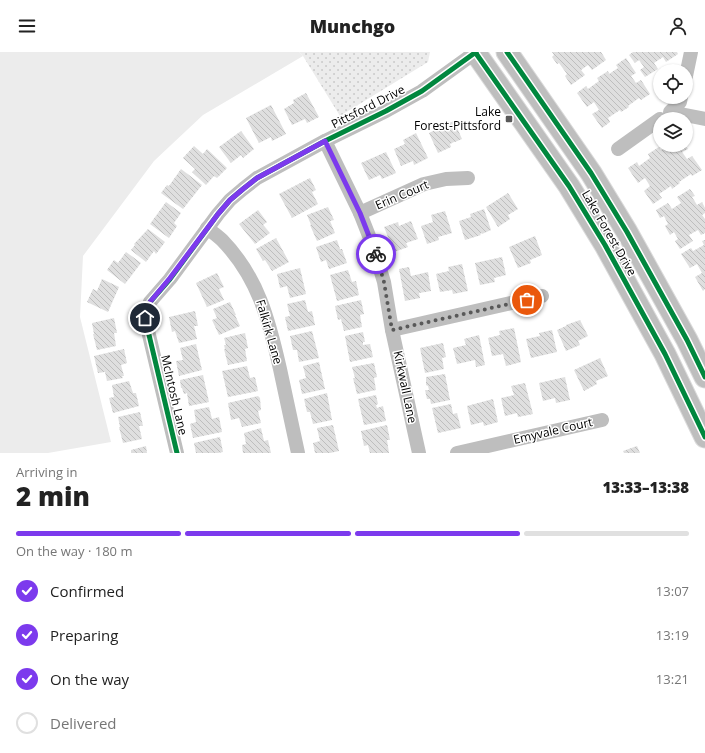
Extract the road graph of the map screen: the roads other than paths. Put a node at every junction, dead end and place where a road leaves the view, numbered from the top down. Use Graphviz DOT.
graph roads {
  1 [pos="476,52"];
  2 [pos="507,52"];
  3 [pos="691,52"];
  4 [pos="688,64"];
  5 [pos="678,104"];
  6 [pos="669,112"];
  7 [pos="693,119"];
  8 [pos="705,120"];
  9 [pos="653,124"];
  10 [pos="325,141"];
  11 [pos="618,149"];
  12 [pos="468,178"];
  13 [pos="360,213"];
  14 [pos="207,228"];
  15 [pos="542,296"];
  16 [pos="155,297"];
  17 [pos="392,330"];
  18 [pos="705,377"];
  19 [pos="602,420"];
  20 [pos="705,437"];
  21 [pos="177,453"];
  22 [pos="298,453"];
  23 [pos="419,453"];
  24 [pos="457,453"];
  1 -- 10 [label="street, Pittsford Drive"];
  1 -- 20 [label="main road, Lake Forest Drive"];
  2 -- 18 [label="main road, Lake Forest Drive"];
  3 -- 4 [label="street"];
  5 -- 6 [label="street"];
  7 -- 8 [label="street"];
  9 -- 11 [label="street"];
  10 -- 13 [label="street, Kirkwall Lane"];
  10 -- 14 [label="street, Pittsford Drive"];
  12 -- 13 [label="street, Erin Court"];
  13 -- 17 [label="street, Kirkwall Lane"];
  14 -- 16 [label="street, Pittsford Drive"];
  14 -- 22 [label="street, Falkirk Lane"];
  15 -- 17 [label="street"];
  16 -- 21 [label="street, McIntosh Lane"];
  17 -- 23 [label="street, Kirkwall Lane"];
  19 -- 24 [label="street, Emyvale Court"];
}
